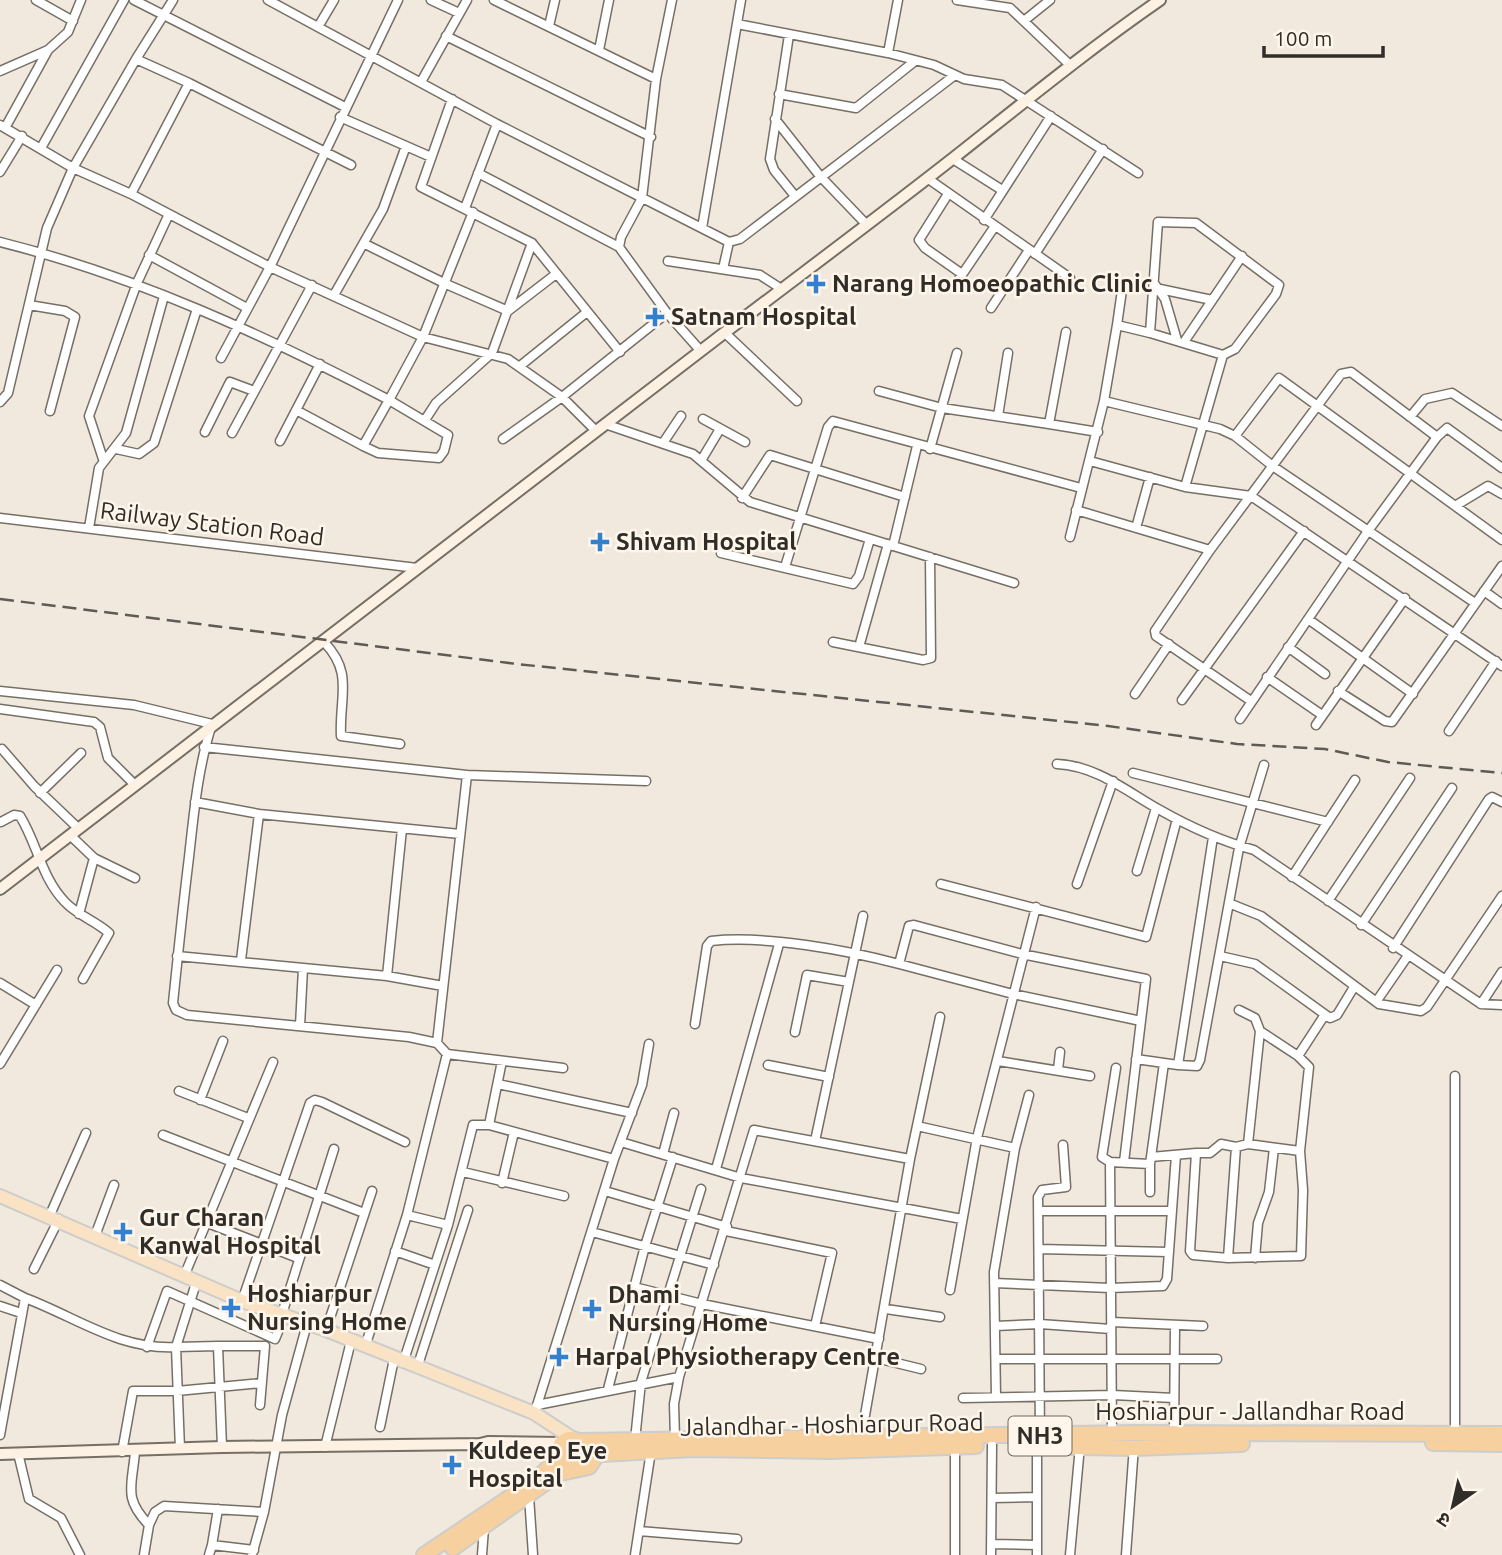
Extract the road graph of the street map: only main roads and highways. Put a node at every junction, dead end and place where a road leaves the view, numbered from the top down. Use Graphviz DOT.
graph roads {
  1 [pos="1160,0"];
  2 [pos="1150,4"];
  3 [pos="0,888"];
  4 [pos="0,1196"];
  5 [pos="1502,1434"];
  6 [pos="1134,1440"];
  7 [pos="1039,1441"];
  8 [pos="955,1442"];
  9 [pos="1502,1444"];
  10 [pos="569,1451"];
  11 [pos="599,1452"];
  12 [pos="0,1454"];
  13 [pos="449,1547"];
  14 [pos="424,1555"];
  1 -- 2 [label="main road"];
  2 -- 3 [label="main road"];
  4 -- 10 [label="main road"];
  5 -- 6 [label="highway, Hoshiarpur - Jallandhar Road / NH3"];
  6 -- 7 [label="highway, Jalandhar - Hoshiarpur Road / NH3"];
  6 -- 7 [label="highway, Hoshiarpur - Jallandhar Road / NH3"];
  6 -- 9 [label="highway, Jalandhar - Hoshiarpur Road / NH3"];
  7 -- 8 [label="highway, Hoshiarpur - Jallandhar Road / NH3"];
  7 -- 8 [label="highway, Jalandhar - Hoshiarpur Road / NH3"];
  8 -- 10 [label="highway, Hoshiarpur - Jallandhar Road / NH3"];
  8 -- 11 [label="highway, Jalandhar - Hoshiarpur Road / NH3"];
  10 -- 11 [label="highway, Jalandhar - Hoshiarpur Road / NH3"];
  10 -- 11 [label="highway"];
  10 -- 12 [label="main road"];
  10 -- 13 [label="highway, NH3"];
  10 -- 13 [label="highway, NH3"];
  13 -- 14 [label="highway, NH3"];
}
